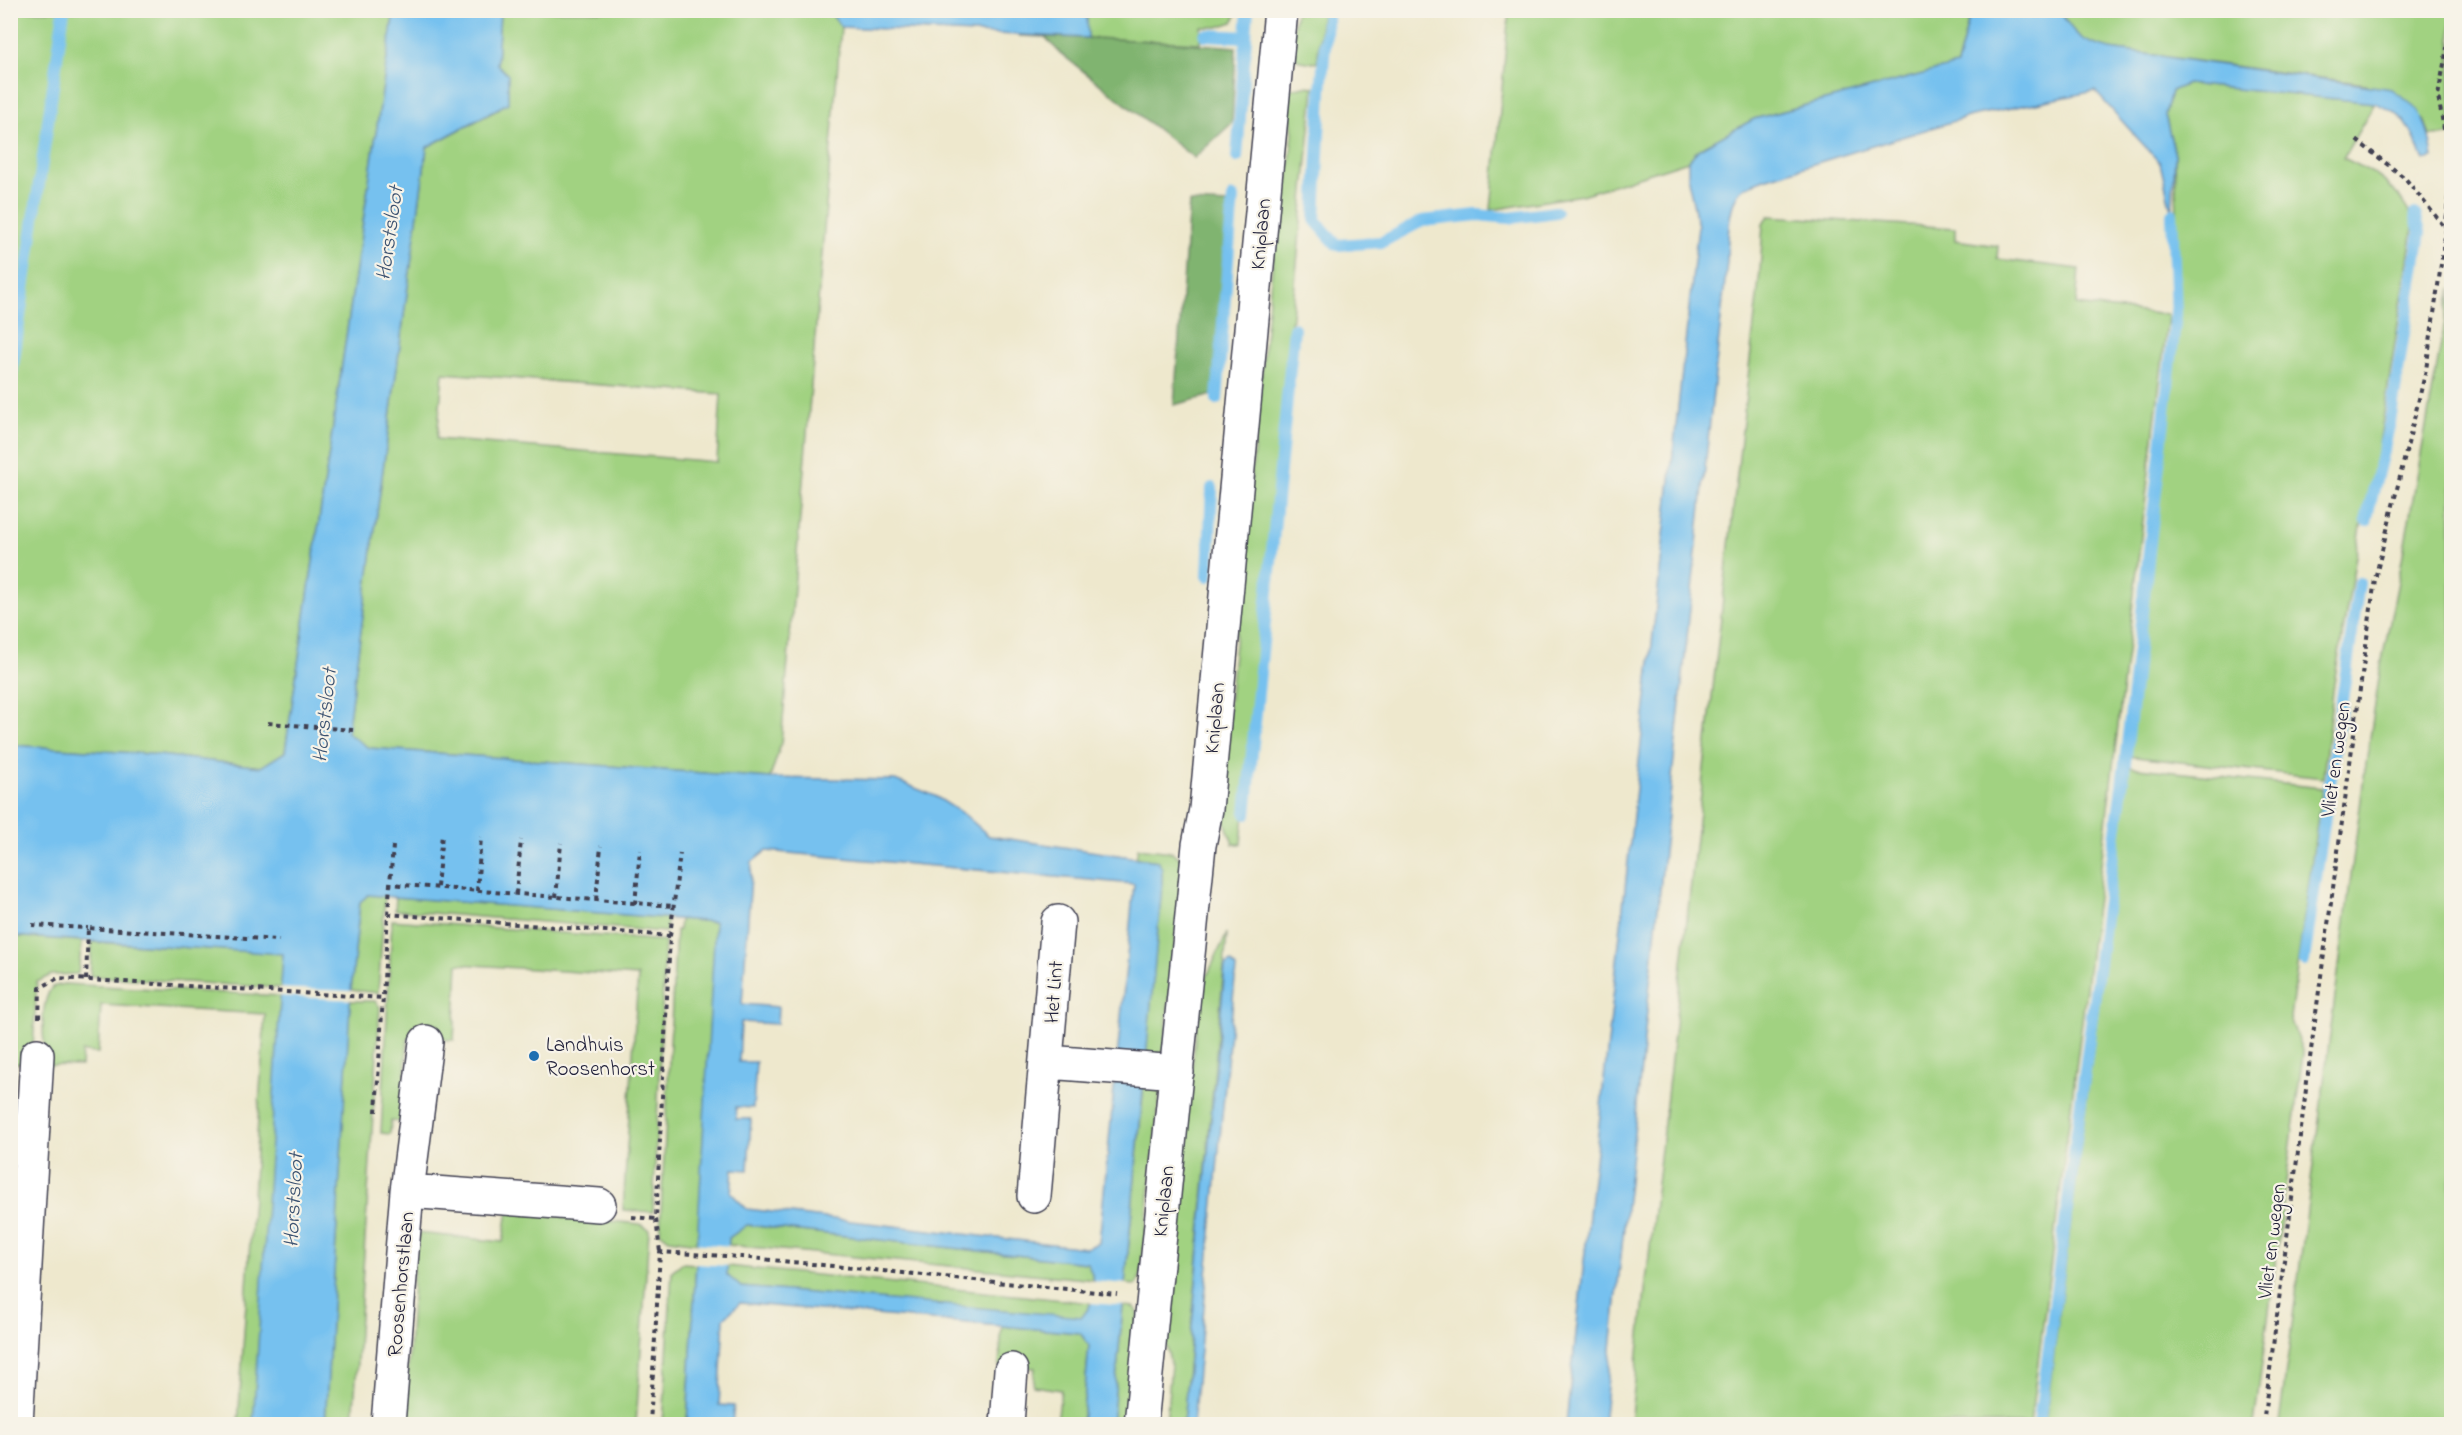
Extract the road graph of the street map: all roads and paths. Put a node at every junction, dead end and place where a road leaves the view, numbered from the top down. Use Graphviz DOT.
graph roads {
  1 [pos="1281,10"];
  2 [pos="2451,21"];
  3 [pos="2355,139"];
  4 [pos="2446,229"];
  5 [pos="268,723"];
  6 [pos="353,730"];
  7 [pos="442,834"];
  8 [pos="481,837"];
  9 [pos="521,840"];
  10 [pos="561,843"];
  11 [pos="393,846"];
  12 [pos="601,846"];
  13 [pos="640,850"];
  14 [pos="680,853"];
  15 [pos="390,884"];
  16 [pos="437,887"];
  17 [pos="477,891"];
  18 [pos="516,894"];
  19 [pos="556,897"];
  20 [pos="596,900"];
  21 [pos="635,904"];
  22 [pos="672,906"];
  23 [pos="388,914"];
  24 [pos="1058,922"];
  25 [pos="32,925"];
  26 [pos="88,928"];
  27 [pos="670,936"];
  28 [pos="279,940"];
  29 [pos="86,980"];
  30 [pos="383,998"];
  31 [pos="426,1042"];
  32 [pos="37,1055"];
  33 [pos="1047,1062"];
  34 [pos="1167,1071"];
  35 [pos="376,1116"];
  36 [pos="407,1191"];
  37 [pos="1034,1196"];
  38 [pos="599,1205"];
  39 [pos="660,1252"];
  40 [pos="1124,1295"];
  41 [pos="1011,1370"];
  42 [pos="16,1425"];
  43 [pos="388,1425"];
  44 [pos="650,1425"];
  45 [pos="1007,1425"];
  46 [pos="1141,1425"];
  47 [pos="2263,1425"];
  1 -- 34 [label="street, Kniplaan"];
  2 -- 4 [label="path, Vliet en wegen"];
  3 -- 4 [label="path"];
  4 -- 47 [label="path, Vliet en wegen"];
  5 -- 6 [label="path"];
  7 -- 16 [label="path"];
  8 -- 17 [label="path"];
  9 -- 18 [label="path"];
  10 -- 19 [label="path"];
  11 -- 15 [label="path"];
  12 -- 20 [label="path"];
  13 -- 21 [label="path"];
  14 -- 22 [label="path"];
  15 -- 16 [label="path"];
  15 -- 23 [label="path"];
  16 -- 17 [label="path"];
  17 -- 18 [label="path"];
  18 -- 19 [label="path"];
  19 -- 20 [label="path"];
  20 -- 21 [label="path"];
  21 -- 22 [label="path"];
  22 -- 27 [label="path"];
  23 -- 27 [label="path"];
  23 -- 30 [label="path"];
  24 -- 33 [label="street, Het Lint"];
  25 -- 26 [label="path"];
  26 -- 28 [label="path"];
  26 -- 29 [label="path"];
  27 -- 39 [label="path"];
  29 -- 30 [label="path"];
  29 -- 32 [label="path"];
  30 -- 35 [label="path"];
  31 -- 36 [label="street"];
  32 -- 42 [label="street"];
  33 -- 34 [label="street"];
  33 -- 37 [label="street, Het Lint"];
  34 -- 46 [label="street, Kniplaan"];
  36 -- 38 [label="street, Roosenhorstlaan"];
  36 -- 43 [label="street, Roosenhorstlaan"];
  39 -- 40 [label="path"];
  39 -- 44 [label="path"];
  41 -- 45 [label="street"];
}
